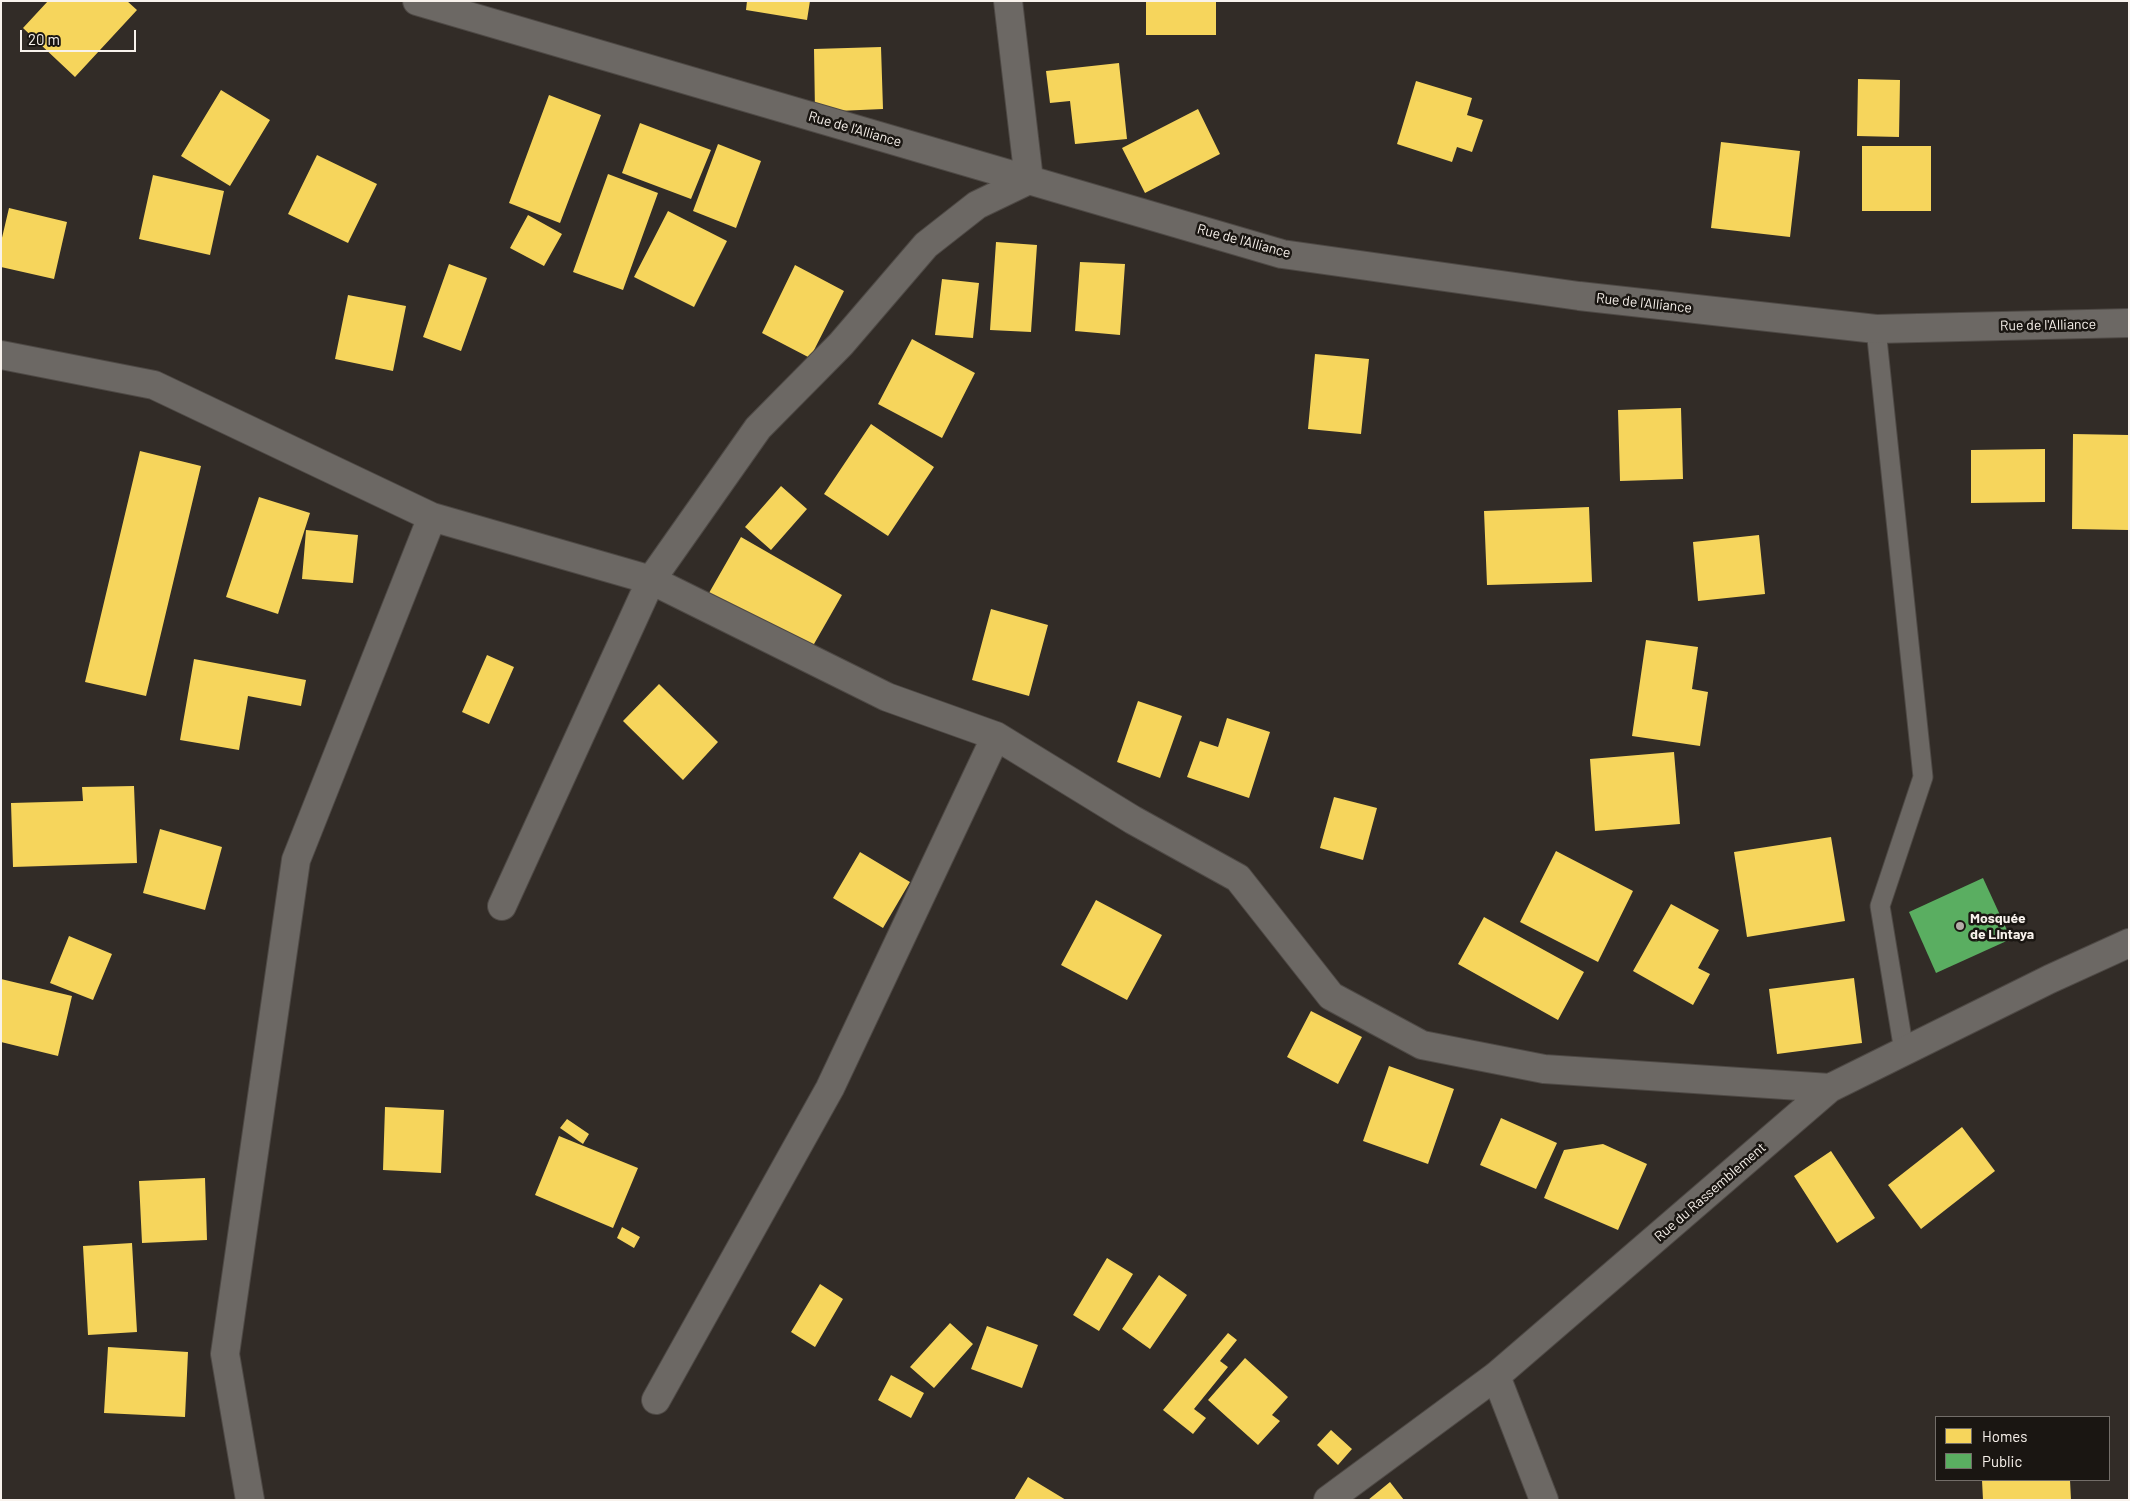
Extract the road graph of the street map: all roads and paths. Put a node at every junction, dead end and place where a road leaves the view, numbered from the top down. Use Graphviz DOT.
graph roads {
  1 [pos="417,1"];
  2 [pos="1008,1"];
  3 [pos="1028,180"];
  4 [pos="2129,323"];
  5 [pos="1876,329"];
  6 [pos="1,355"];
  7 [pos="432,517"];
  8 [pos="651,580"];
  9 [pos="996,736"];
  10 [pos="502,906"];
  11 [pos="2129,944"];
  12 [pos="1904,1051"];
  13 [pos="1830,1088"];
  14 [pos="1496,1376"];
  15 [pos="656,1400"];
  16 [pos="250,1500"];
  17 [pos="1328,1500"];
  18 [pos="1544,1500"];
  1 -- 3 [label="street, Rue de l'Alliance"];
  2 -- 3 [label="street"];
  3 -- 5 [label="street, Rue de l'Alliance"];
  3 -- 8 [label="street"];
  4 -- 5 [label="street, Rue de l'Alliance"];
  5 -- 12 [label="lane"];
  6 -- 7 [label="street"];
  7 -- 8 [label="street"];
  7 -- 16 [label="street"];
  8 -- 9 [label="street"];
  8 -- 10 [label="street"];
  9 -- 13 [label="street"];
  9 -- 15 [label="street"];
  11 -- 12 [label="street, Rue du Rassemblement"];
  12 -- 13 [label="street, Rue du Rassemblement"];
  13 -- 14 [label="street, Rue du Rassemblement"];
  14 -- 17 [label="street, Rue du Rassemblement"];
  14 -- 18 [label="street"];
}
